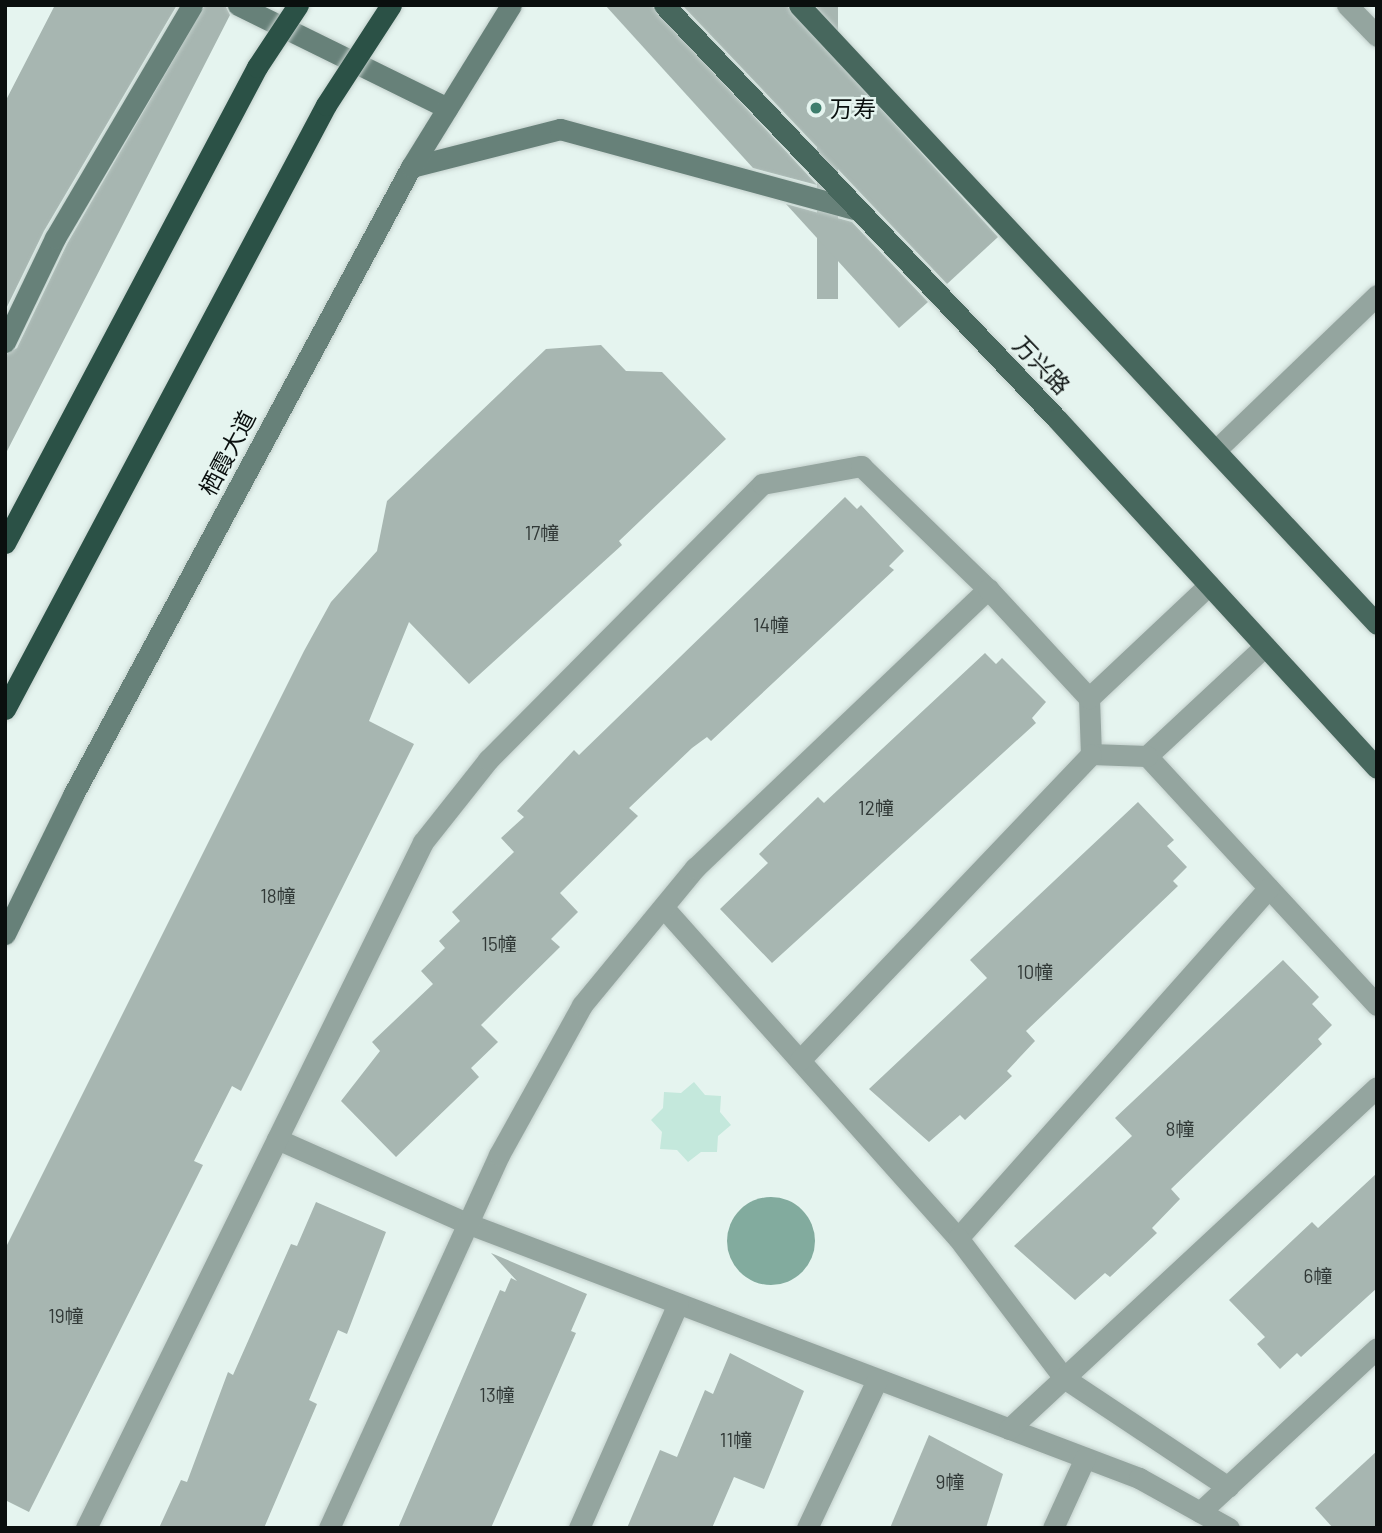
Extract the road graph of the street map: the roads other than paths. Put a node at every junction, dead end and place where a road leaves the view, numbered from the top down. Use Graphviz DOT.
graph roads {
  1 [pos="192,5"];
  2 [pos="238,5"];
  3 [pos="298,5"];
  4 [pos="391,5"];
  5 [pos="511,5"];
  6 [pos="664,5"];
  7 [pos="799,5"];
  8 [pos="1347,5"];
  9 [pos="1377,36"];
  10 [pos="447,108"];
  11 [pos="411,167"];
  12 [pos="858,210"];
  13 [pos="1377,295"];
  14 [pos="5,342"];
  15 [pos="1217,449"];
  16 [pos="5,544"];
  17 [pos="1209,585"];
  18 [pos="988,589"];
  19 [pos="1377,624"];
  20 [pos="1265,646"];
  21 [pos="1088,698"];
  22 [pos="5,709"];
  23 [pos="1091,754"];
  24 [pos="1147,756"];
  25 [pos="1377,768"];
  26 [pos="1269,888"];
  27 [pos="663,907"];
  28 [pos="5,934"];
  29 [pos="1377,1005"];
  30 [pos="800,1060"];
  31 [pos="1377,1087"];
  32 [pos="278,1139"];
  33 [pos="469,1224"];
  34 [pos="958,1238"];
  35 [pos="678,1304"];
  36 [pos="1377,1348"];
  37 [pos="1063,1378"];
  38 [pos="877,1380"];
  39 [pos="1009,1429"];
  40 [pos="1086,1458"];
  41 [pos="1228,1487"];
  42 [pos="1200,1512"];
  43 [pos="86,1528"];
  44 [pos="329,1528"];
  45 [pos="579,1528"];
  46 [pos="807,1528"];
  47 [pos="1053,1528"];
  48 [pos="1229,1528"];
  1 -- 14 [label="main road"];
  2 -- 10 [label="main road"];
  3 -- 16 [label="highway, bridge"];
  4 -- 22 [label="highway, bridge"];
  5 -- 10 [label="main road, 栖霞大道"];
  6 -- 12 [label="main road, 万兴路"];
  7 -- 15 [label="main road"];
  8 -- 9 [label="lane"];
  10 -- 11 [label="main road, 栖霞大道"];
  11 -- 12 [label="main road"];
  11 -- 28 [label="main road, 栖霞大道"];
  12 -- 17 [label="main road, 万兴路"];
  13 -- 15 [label="lane"];
  15 -- 19 [label="main road"];
  17 -- 20 [label="main road, 万兴路"];
  17 -- 21 [label="lane"];
  18 -- 21 [label="lane"];
  18 -- 27 [label="lane"];
  18 -- 32 [label="lane"];
  20 -- 24 [label="lane"];
  20 -- 25 [label="main road, 万兴路"];
  21 -- 23 [label="lane"];
  23 -- 24 [label="lane"];
  23 -- 30 [label="lane"];
  24 -- 26 [label="lane"];
  26 -- 29 [label="lane"];
  26 -- 34 [label="lane"];
  27 -- 30 [label="lane"];
  27 -- 33 [label="lane"];
  30 -- 34 [label="lane"];
  31 -- 37 [label="lane"];
  32 -- 33 [label="lane"];
  32 -- 43 [label="lane"];
  33 -- 35 [label="lane"];
  33 -- 44 [label="lane"];
  34 -- 37 [label="lane"];
  35 -- 38 [label="lane"];
  35 -- 45 [label="lane"];
  36 -- 41 [label="lane"];
  37 -- 39 [label="lane"];
  37 -- 41 [label="lane"];
  38 -- 39 [label="lane"];
  38 -- 46 [label="lane"];
  39 -- 40 [label="lane"];
  40 -- 42 [label="lane"];
  40 -- 47 [label="lane"];
  41 -- 42 [label="lane"];
  42 -- 48 [label="lane"];
}
